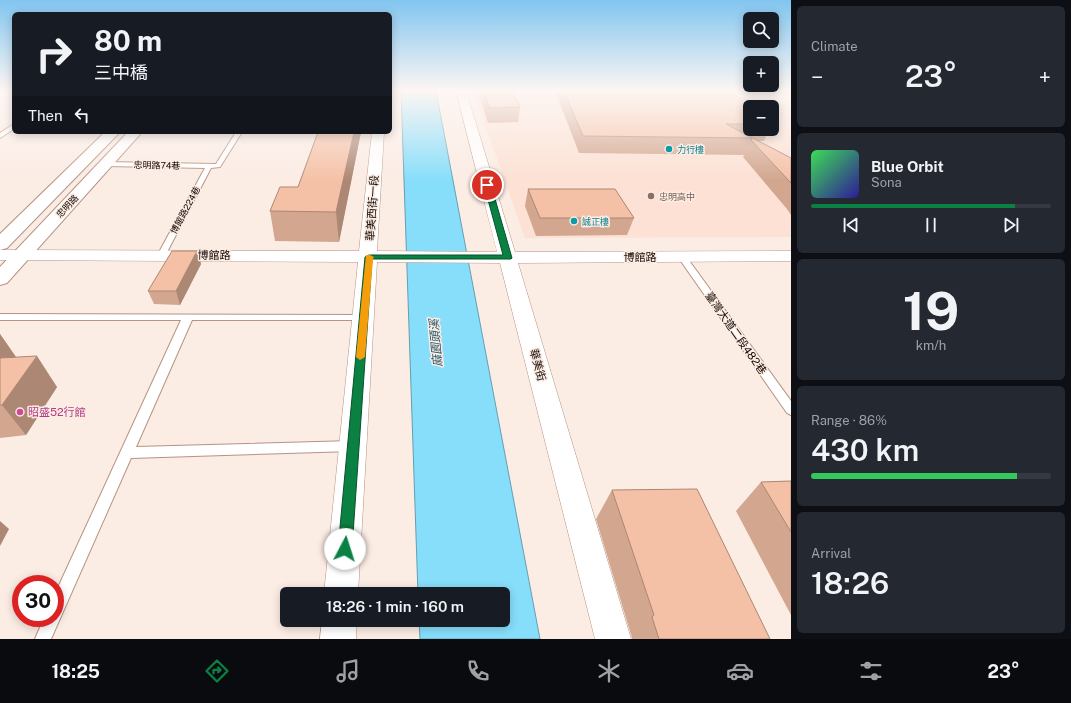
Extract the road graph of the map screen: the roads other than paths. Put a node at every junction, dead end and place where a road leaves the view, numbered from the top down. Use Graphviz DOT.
graph roads {
  1 [pos="468,121"];
  2 [pos="12,127"];
  3 [pos="111,134"];
  4 [pos="133,134"];
  5 [pos="238,134"];
  6 [pos="378,134"];
  7 [pos="0,136"];
  8 [pos="106,164"];
  9 [pos="209,166"];
  10 [pos="0,244"];
  11 [pos="23,254"];
  12 [pos="162,254"];
  13 [pos="0,255"];
  14 [pos="682,256"];
  15 [pos="791,256"];
  16 [pos="374,257"];
  17 [pos="499,258"];
  18 [pos="0,279"];
  19 [pos="0,317"];
  20 [pos="188,317"];
  21 [pos="364,317"];
  22 [pos="791,410"];
  23 [pos="353,446"];
  24 [pos="127,452"];
  25 [pos="342,587"];
  26 [pos="64,592"];
  27 [pos="48,627"];
  28 [pos="339,627"];
  29 [pos="43,639"];
  30 [pos="338,639"];
  31 [pos="613,639"];
  1 -- 17 [label="street, 華美街"];
  2 -- 7 [label="lane"];
  3 -- 10 [label="main road, 忠明路"];
  4 -- 8 [label="main road, 忠明路"];
  5 -- 9 [label="lane"];
  6 -- 16 [label="street, 華美西街一段"];
  8 -- 9 [label="lane, 忠明路74巷"];
  8 -- 11 [label="main road, 忠明路"];
  9 -- 12 [label="lane, 博館路224巷"];
  11 -- 12 [label="street, 博館路"];
  11 -- 13 [label="street, 博館路"];
  11 -- 18 [label="main road, 忠明路"];
  12 -- 16 [label="street, 博館路"];
  14 -- 15 [label="street, 博館路"];
  14 -- 17 [label="street, 博館路"];
  14 -- 22 [label="lane, 臺灣大道二段482巷"];
  16 -- 17 [label="street, 博館路"];
  16 -- 21 [label="street, 華美西街一段"];
  17 -- 31 [label="street, 華美街"];
  19 -- 20 [label="lane"];
  20 -- 21 [label="lane"];
  20 -- 24 [label="lane"];
  21 -- 23 [label="street, 華美西街一段"];
  23 -- 24 [label="lane"];
  23 -- 25 [label="street, 華美西街一段"];
  24 -- 26 [label="lane"];
  27 -- 29 [label="lane"];
  28 -- 30 [label="street"];
}
